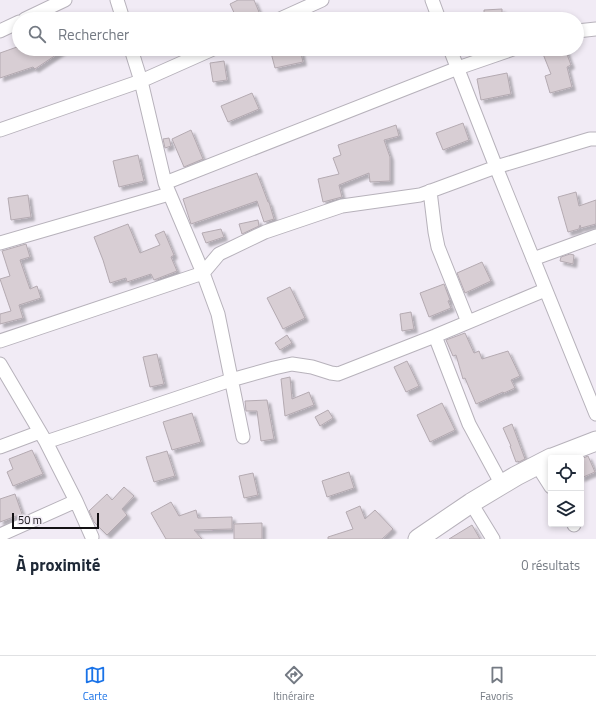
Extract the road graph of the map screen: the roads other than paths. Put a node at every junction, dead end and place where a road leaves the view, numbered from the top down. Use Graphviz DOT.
graph roads {
  1 [pos="65,0"];
  2 [pos="117,0"];
  3 [pos="322,0"];
  4 [pos="432,0"];
  5 [pos="40,12"];
  6 [pos="121,12"];
  7 [pos="295,12"];
  8 [pos="436,12"];
  9 [pos="12,25"];
  10 [pos="596,29"];
  11 [pos="584,30"];
  12 [pos="0,31"];
  13 [pos="134,56"];
  14 [pos="197,56"];
  15 [pos="453,56"];
  16 [pos="493,56"];
  17 [pos="458,68"];
  18 [pos="141,81"];
  19 [pos="0,130"];
  20 [pos="596,139"];
  21 [pos="496,167"];
  22 [pos="167,189"];
  23 [pos="430,192"];
  24 [pos="596,236"];
  25 [pos="0,243"];
  26 [pos="534,259"];
  27 [pos="203,272"];
  28 [pos="546,290"];
  29 [pos="468,322"];
  30 [pos="436,336"];
  31 [pos="0,341"];
  32 [pos="0,364"];
  33 [pos="231,380"];
  34 [pos="596,414"];
  35 [pos="43,437"];
  36 [pos="244,438"];
  37 [pos="596,441"];
  38 [pos="0,447"];
  39 [pos="547,460"];
  40 [pos="502,485"];
  41 [pos="76,501"];
  42 [pos="471,504"];
  43 [pos="0,535"];
  44 [pos="92,537"];
  45 [pos="418,539"];
  46 [pos="493,539"];
  1 -- 5 [label="street"];
  2 -- 6 [label="street"];
  3 -- 7 [label="street"];
  4 -- 8 [label="street"];
  9 -- 12 [label="street"];
  10 -- 11 [label="street"];
  13 -- 18 [label="street"];
  14 -- 18 [label="street"];
  15 -- 17 [label="street"];
  16 -- 17 [label="street"];
  17 -- 21 [label="street"];
  17 -- 22 [label="street"];
  18 -- 19 [label="street"];
  18 -- 22 [label="street"];
  20 -- 21 [label="street"];
  21 -- 23 [label="street"];
  21 -- 26 [label="street"];
  22 -- 25 [label="street"];
  22 -- 27 [label="street"];
  23 -- 27 [label="street"];
  23 -- 29 [label="street"];
  24 -- 26 [label="street"];
  26 -- 28 [label="street"];
  27 -- 31 [label="street"];
  27 -- 33 [label="street"];
  28 -- 29 [label="street"];
  28 -- 34 [label="street"];
  29 -- 30 [label="street"];
  30 -- 33 [label="street"];
  30 -- 40 [label="street"];
  32 -- 35 [label="street"];
  33 -- 35 [label="street"];
  33 -- 36 [label="street"];
  35 -- 38 [label="street"];
  35 -- 41 [label="street"];
  37 -- 39 [label="street"];
  39 -- 40 [label="street"];
  40 -- 42 [label="street"];
  41 -- 43 [label="street"];
  41 -- 44 [label="street"];
  42 -- 45 [label="street"];
  42 -- 46 [label="street"];
}
